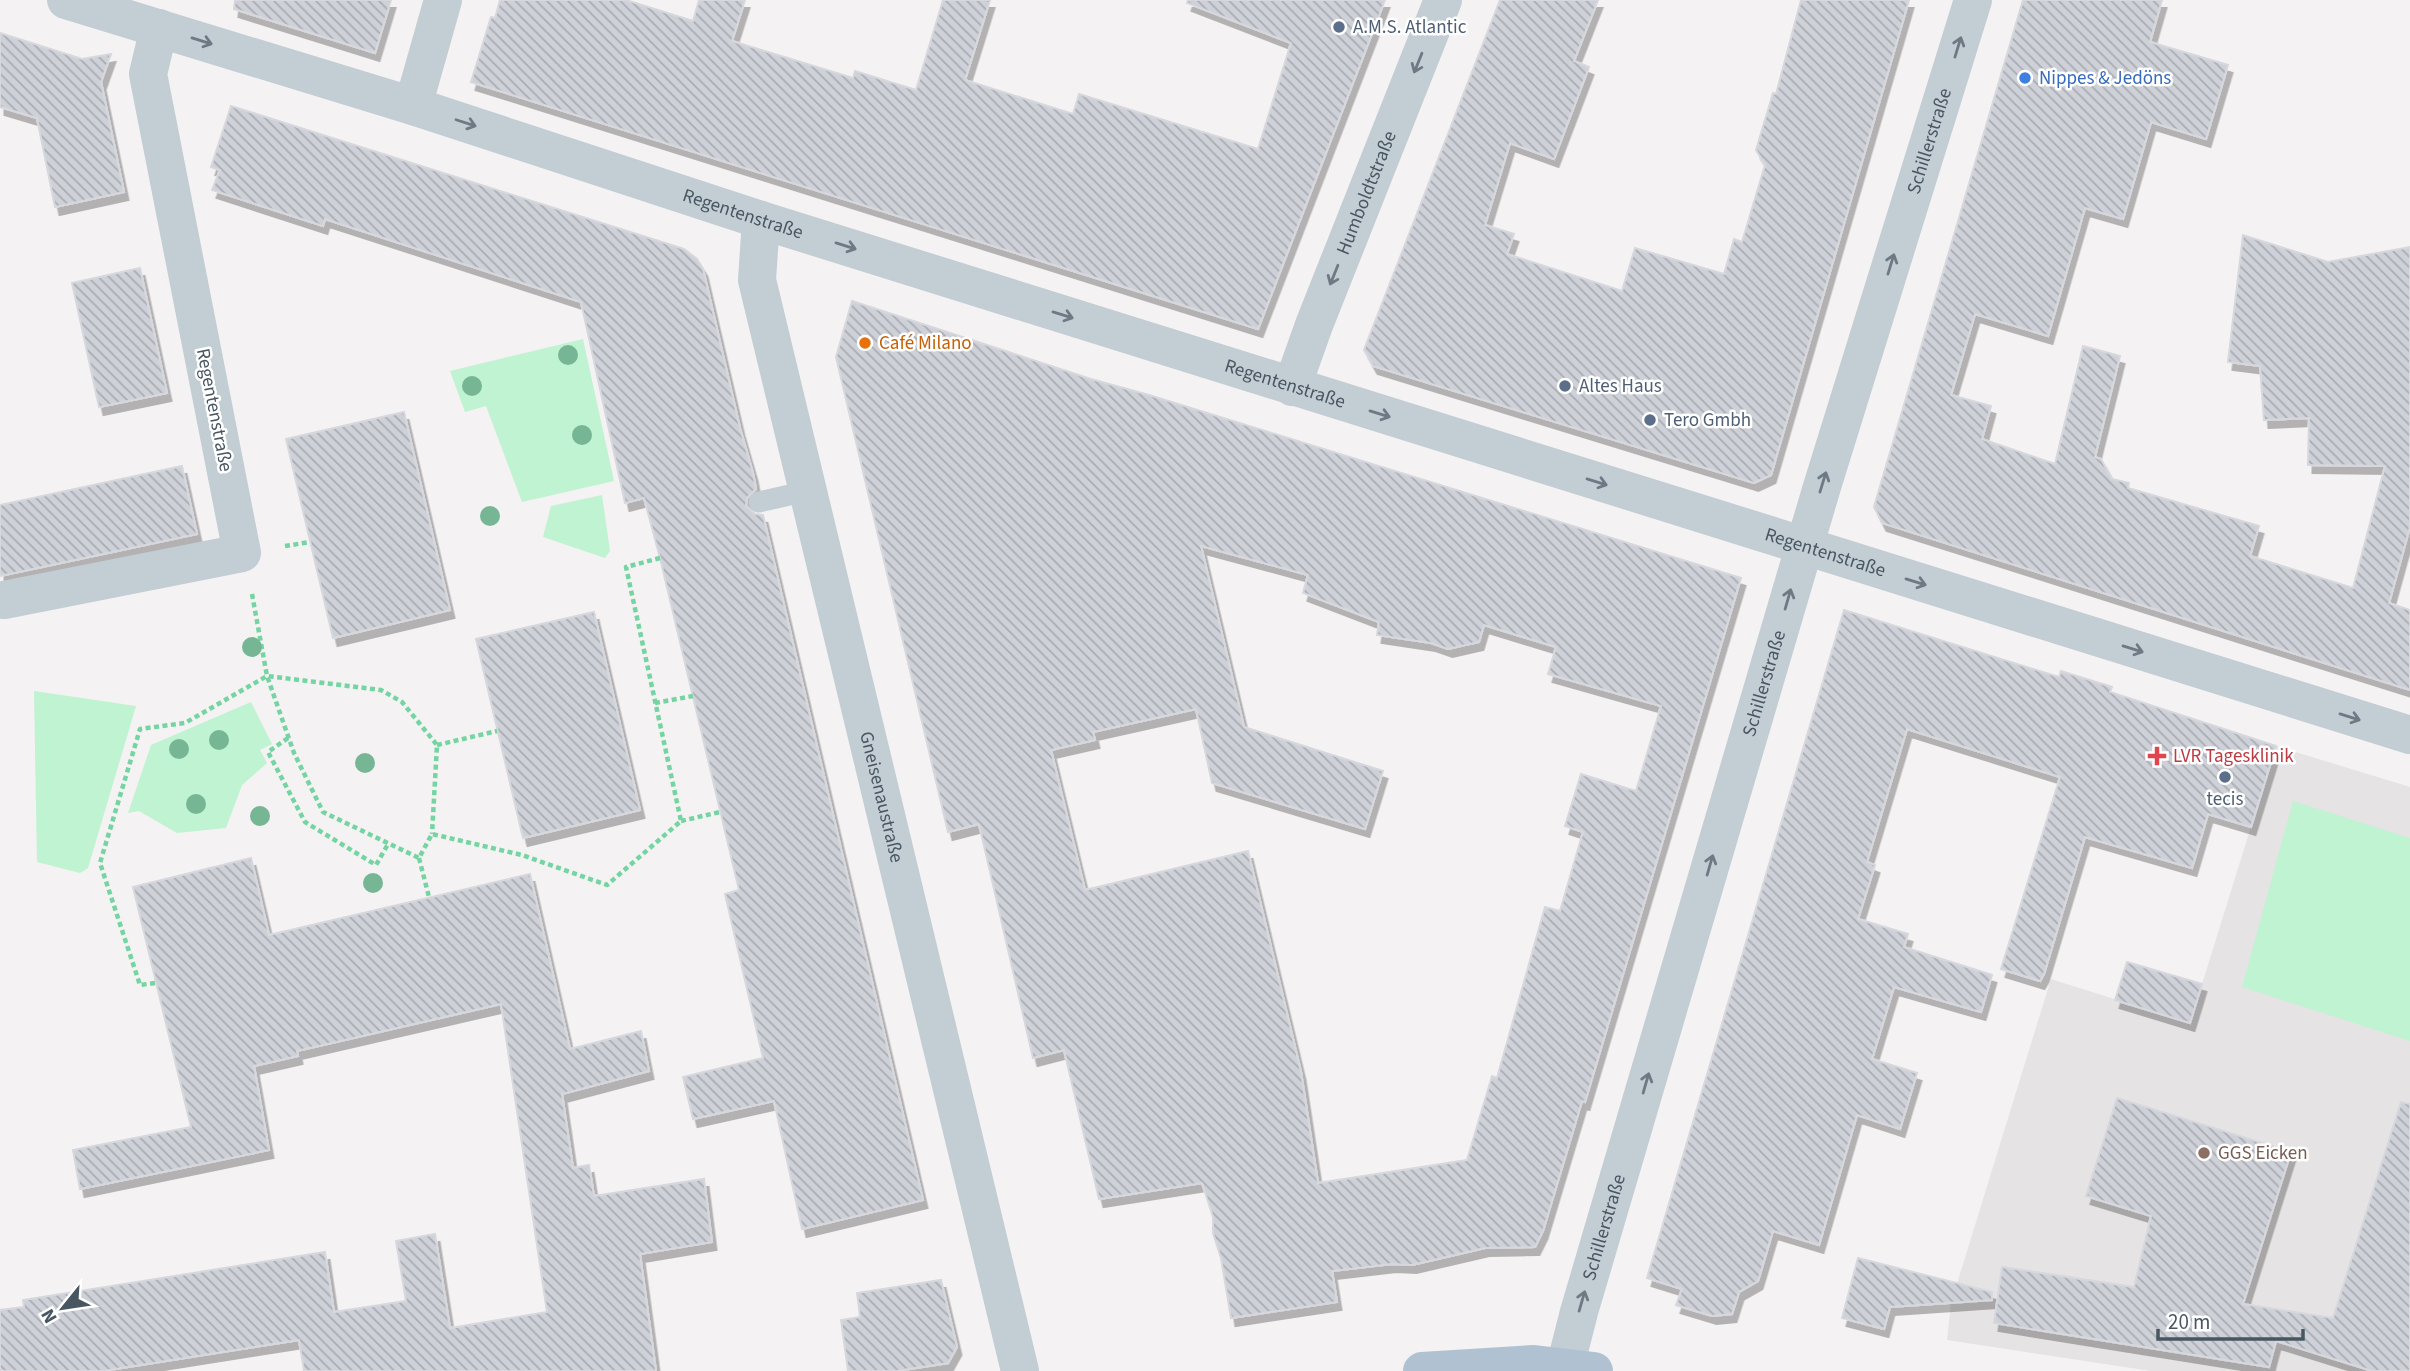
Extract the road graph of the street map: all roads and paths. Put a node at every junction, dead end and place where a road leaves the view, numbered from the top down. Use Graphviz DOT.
graph roads {
  1 [pos="66,0"];
  2 [pos="443,0"];
  3 [pos="1443,0"];
  4 [pos="1972,0"];
  5 [pos="159,28"];
  6 [pos="412,106"];
  7 [pos="761,220"];
  8 [pos="1292,387"];
  9 [pos="807,491"];
  10 [pos="759,502"];
  11 [pos="1804,547"];
  12 [pos="660,558"];
  13 [pos="2,598"];
  14 [pos="267,676"];
  15 [pos="693,696"];
  16 [pos="655,703"];
  17 [pos="497,731"];
  18 [pos="2410,735"];
  19 [pos="288,738"];
  20 [pos="437,745"];
  21 [pos="720,812"];
  22 [pos="681,821"];
  23 [pos="432,834"];
  24 [pos="388,844"];
  25 [pos="419,858"];
  26 [pos="429,897"];
  27 [pos="155,983"];
  28 [pos="1579,1369"];
  29 [pos="1020,1371"];
  30 [pos="1422,1371"];
  1 -- 5 [label="street, Regentenstraße"];
  2 -- 6 [label="street"];
  3 -- 8 [label="street, Humboldtstraße, one-way"];
  11 -- 4 [label="street, Schillerstraße, one-way"];
  5 -- 6 [label="street, Regentenstraße, one-way"];
  5 -- 13 [label="street, Regentenstraße"];
  6 -- 7 [label="street, Regentenstraße, one-way"];
  7 -- 8 [label="street, Regentenstraße, one-way"];
  7 -- 9 [label="street, Gneisenaustraße"];
  8 -- 11 [label="street, Regentenstraße, one-way"];
  9 -- 10 [label="lane"];
  9 -- 29 [label="street, Gneisenaustraße"];
  11 -- 18 [label="street, Regentenstraße, one-way"];
  28 -- 11 [label="street, Schillerstraße, one-way"];
  12 -- 16 [label="path"];
  14 -- 19 [label="path"];
  14 -- 20 [label="path"];
  14 -- 27 [label="path"];
  15 -- 16 [label="path"];
  16 -- 22 [label="path"];
  17 -- 20 [label="path"];
  19 -- 24 [label="path"];
  19 -- 24 [label="path"];
  20 -- 23 [label="path"];
  21 -- 22 [label="path"];
  22 -- 23 [label="path"];
  23 -- 25 [label="path"];
  24 -- 25 [label="path"];
  25 -- 26 [label="path"];
  28 -- 30 [label="main road"];
}
